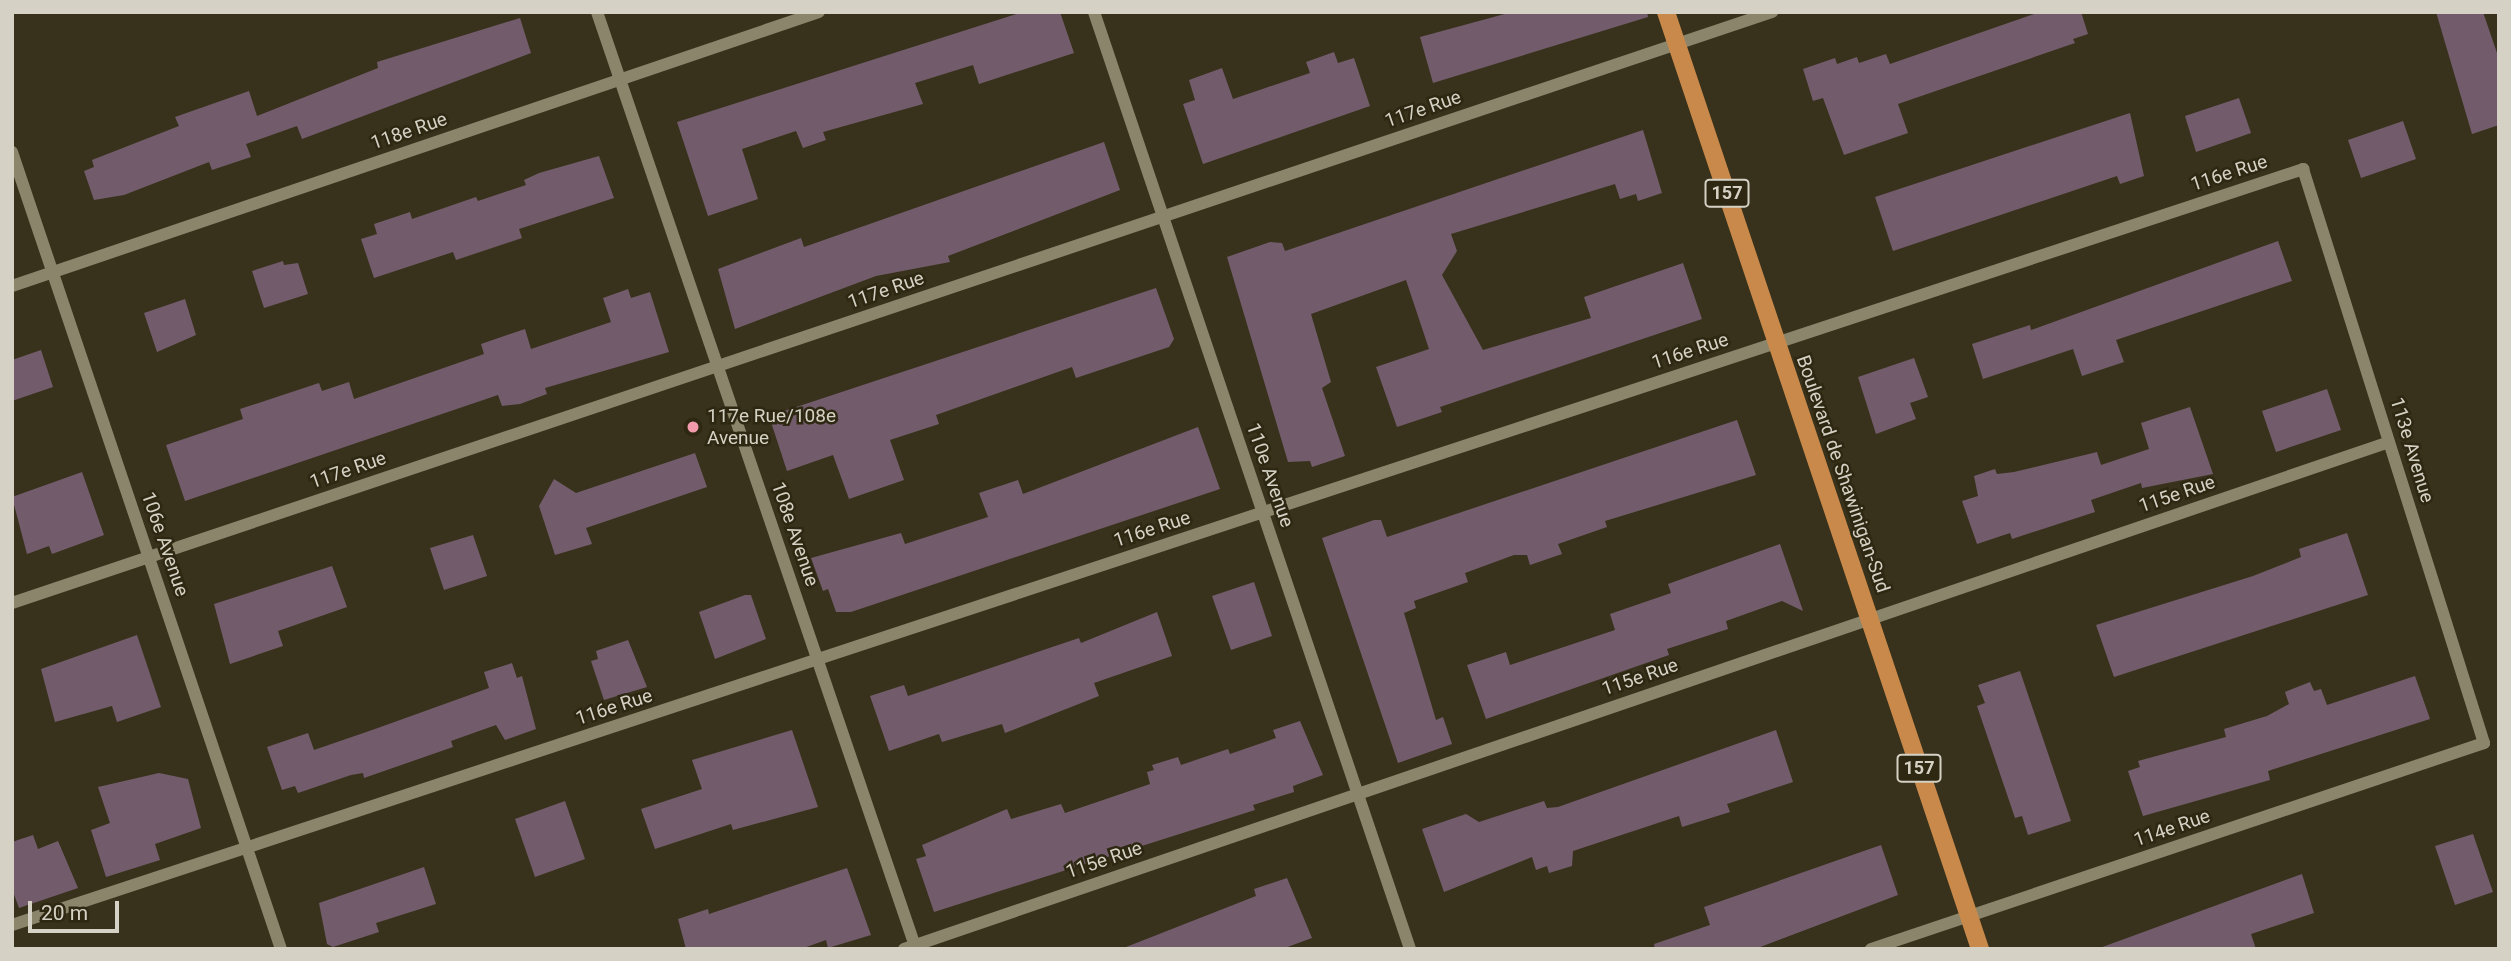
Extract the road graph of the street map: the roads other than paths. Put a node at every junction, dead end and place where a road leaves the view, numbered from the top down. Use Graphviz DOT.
graph roads {
  1 [pos="597,12"];
  2 [pos="819,12"];
  3 [pos="1094,12"];
  4 [pos="1667,12"];
  5 [pos="1772,12"];
  6 [pos="1677,44"];
  7 [pos="620,80"];
  8 [pos="12,152"];
  9 [pos="2304,169"];
  10 [pos="1163,217"];
  11 [pos="52,272"];
  12 [pos="12,286"];
  13 [pos="1776,343"];
  14 [pos="717,367"];
  15 [pos="2389,442"];
  16 [pos="1262,513"];
  17 [pos="149,557"];
  18 [pos="12,603"];
  19 [pos="1869,619"];
  20 [pos="817,660"];
  21 [pos="2484,743"];
  22 [pos="1357,794"];
  23 [pos="247,848"];
  24 [pos="1968,916"];
  25 [pos="12,925"];
  26 [pos="911,947"];
  27 [pos="281,949"];
  28 [pos="1410,949"];
  29 [pos="1871,949"];
  30 [pos="1980,949"];
  1 -- 7 [label="street, 108e Avenue"];
  2 -- 7 [label="street, 118e Rue"];
  3 -- 10 [label="street, 110e Avenue"];
  4 -- 6 [label="main road, Boulevard de Shawinigan-Sud / 157"];
  5 -- 6 [label="street, 117e Rue"];
  6 -- 10 [label="street, 117e Rue"];
  6 -- 13 [label="main road, Boulevard de Shawinigan-Sud / 157"];
  7 -- 11 [label="street, 118e Rue"];
  7 -- 14 [label="street, 108e Avenue"];
  8 -- 11 [label="street, 106e Avenue"];
  9 -- 13 [label="street, 116e Rue"];
  9 -- 15 [label="street, 113e Avenue"];
  10 -- 14 [label="street, 117e Rue"];
  10 -- 16 [label="street, 110e Avenue"];
  11 -- 12 [label="street, 118e Rue"];
  11 -- 17 [label="street, 106e Avenue"];
  13 -- 16 [label="street, 116e Rue"];
  13 -- 19 [label="main road, Boulevard de Shawinigan-Sud / 157"];
  14 -- 17 [label="street, 117e Rue"];
  14 -- 20 [label="street, 108e Avenue"];
  15 -- 19 [label="street, 115e Rue"];
  15 -- 21 [label="street, 113e Avenue"];
  16 -- 20 [label="street, 116e Rue"];
  16 -- 22 [label="street, 110e Avenue"];
  17 -- 18 [label="street, 117e Rue"];
  17 -- 23 [label="street, 106e Avenue"];
  19 -- 22 [label="street, 115e Rue"];
  19 -- 24 [label="main road, Boulevard de Shawinigan-Sud / 157"];
  20 -- 23 [label="street, 116e Rue"];
  20 -- 26 [label="street, 108e Avenue"];
  21 -- 24 [label="street, 114e Rue"];
  22 -- 26 [label="street, 115e Rue"];
  22 -- 28 [label="street, 110e Avenue"];
  23 -- 25 [label="street, 116e Rue"];
  23 -- 27 [label="street, 106e Avenue"];
  24 -- 29 [label="street, 114e Rue"];
  24 -- 30 [label="main road, Boulevard de Shawinigan-Sud / 157"];
}
